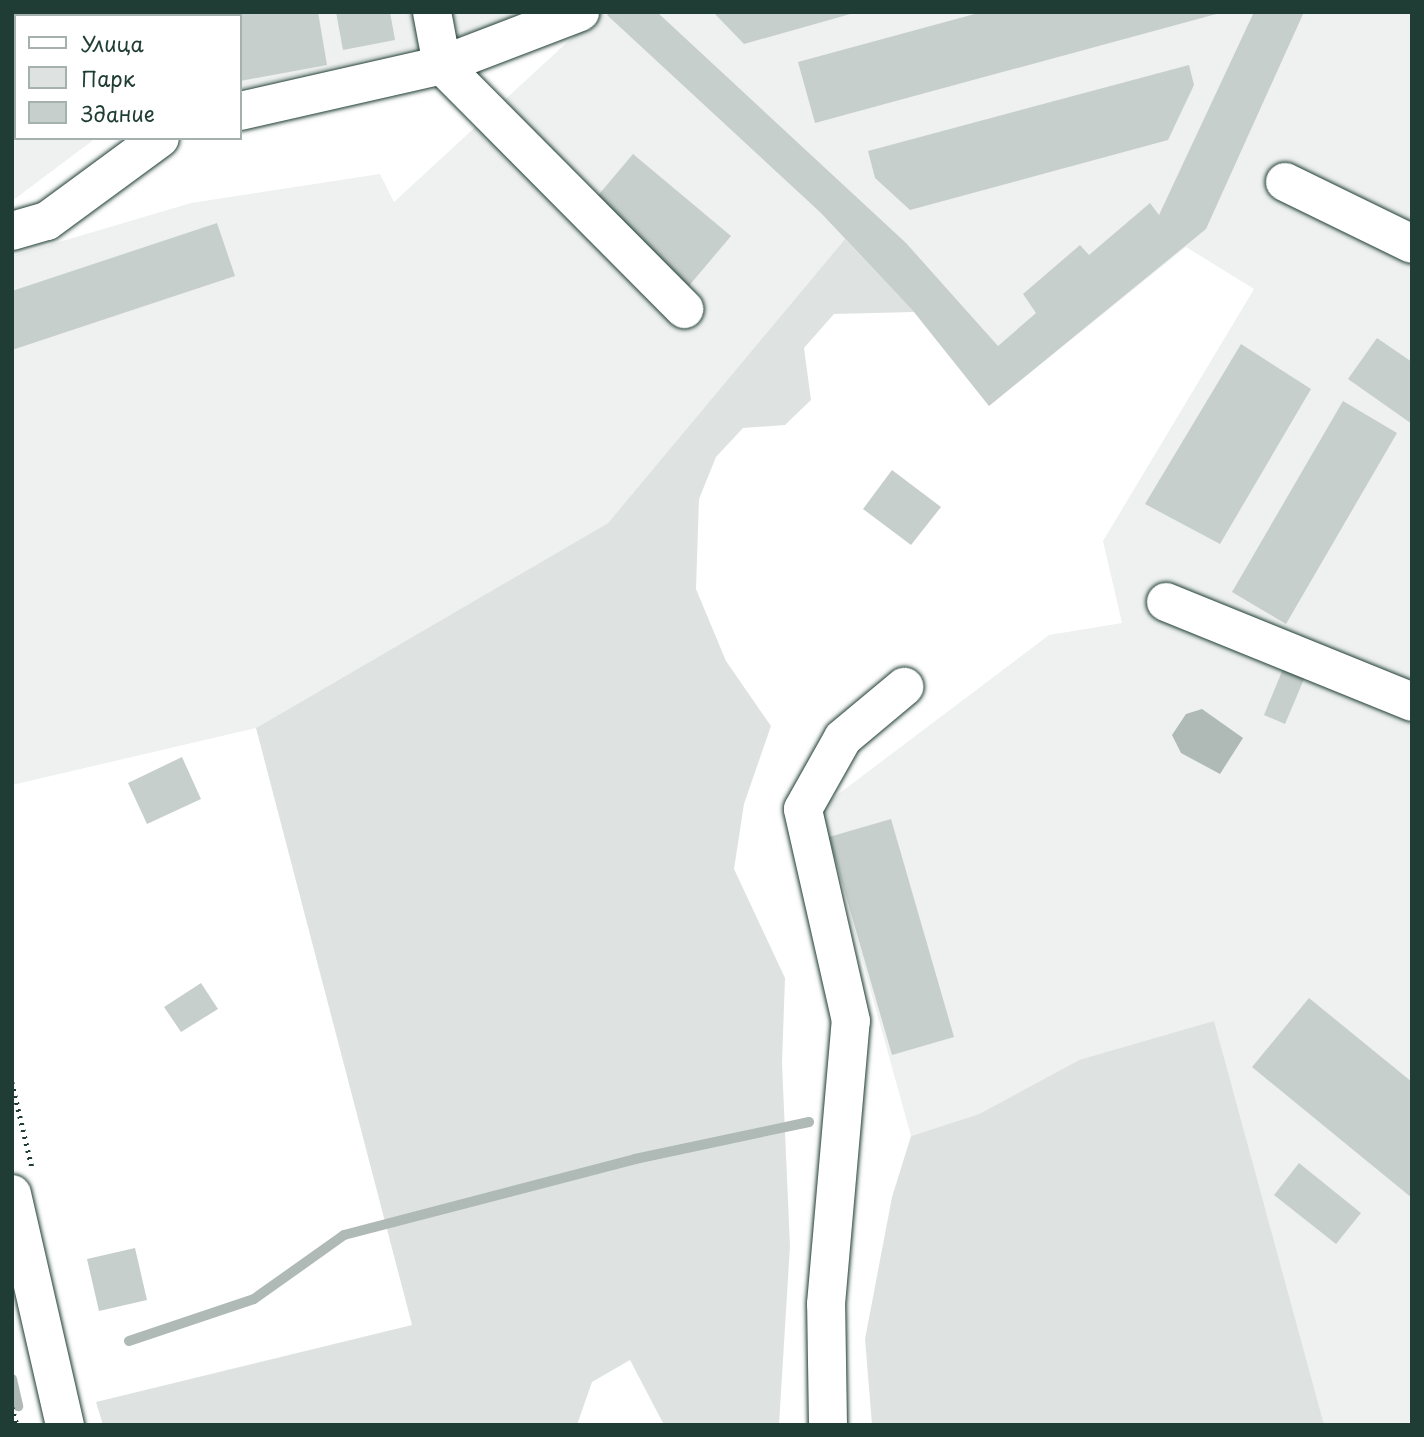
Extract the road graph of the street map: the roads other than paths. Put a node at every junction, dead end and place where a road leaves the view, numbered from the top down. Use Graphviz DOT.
graph roads {
  1 [pos="432,12"];
  2 [pos="580,12"];
  3 [pos="442,65"];
  4 [pos="242,111"];
  5 [pos="157,140"];
  6 [pos="1285,182"];
  7 [pos="12,231"];
  8 [pos="1412,244"];
  9 [pos="684,309"];
  10 [pos="1166,602"];
  11 [pos="904,687"];
  12 [pos="1412,702"];
  13 [pos="12,1194"];
  14 [pos="65,1425"];
  15 [pos="828,1425"];
  1 -- 3 [label="main road"];
  2 -- 3 [label="main road"];
  3 -- 4 [label="main road"];
  3 -- 9 [label="main road"];
  5 -- 7 [label="main road"];
  6 -- 8 [label="main road"];
  10 -- 12 [label="main road"];
  11 -- 15 [label="main road"];
  13 -- 14 [label="main road"];
}
